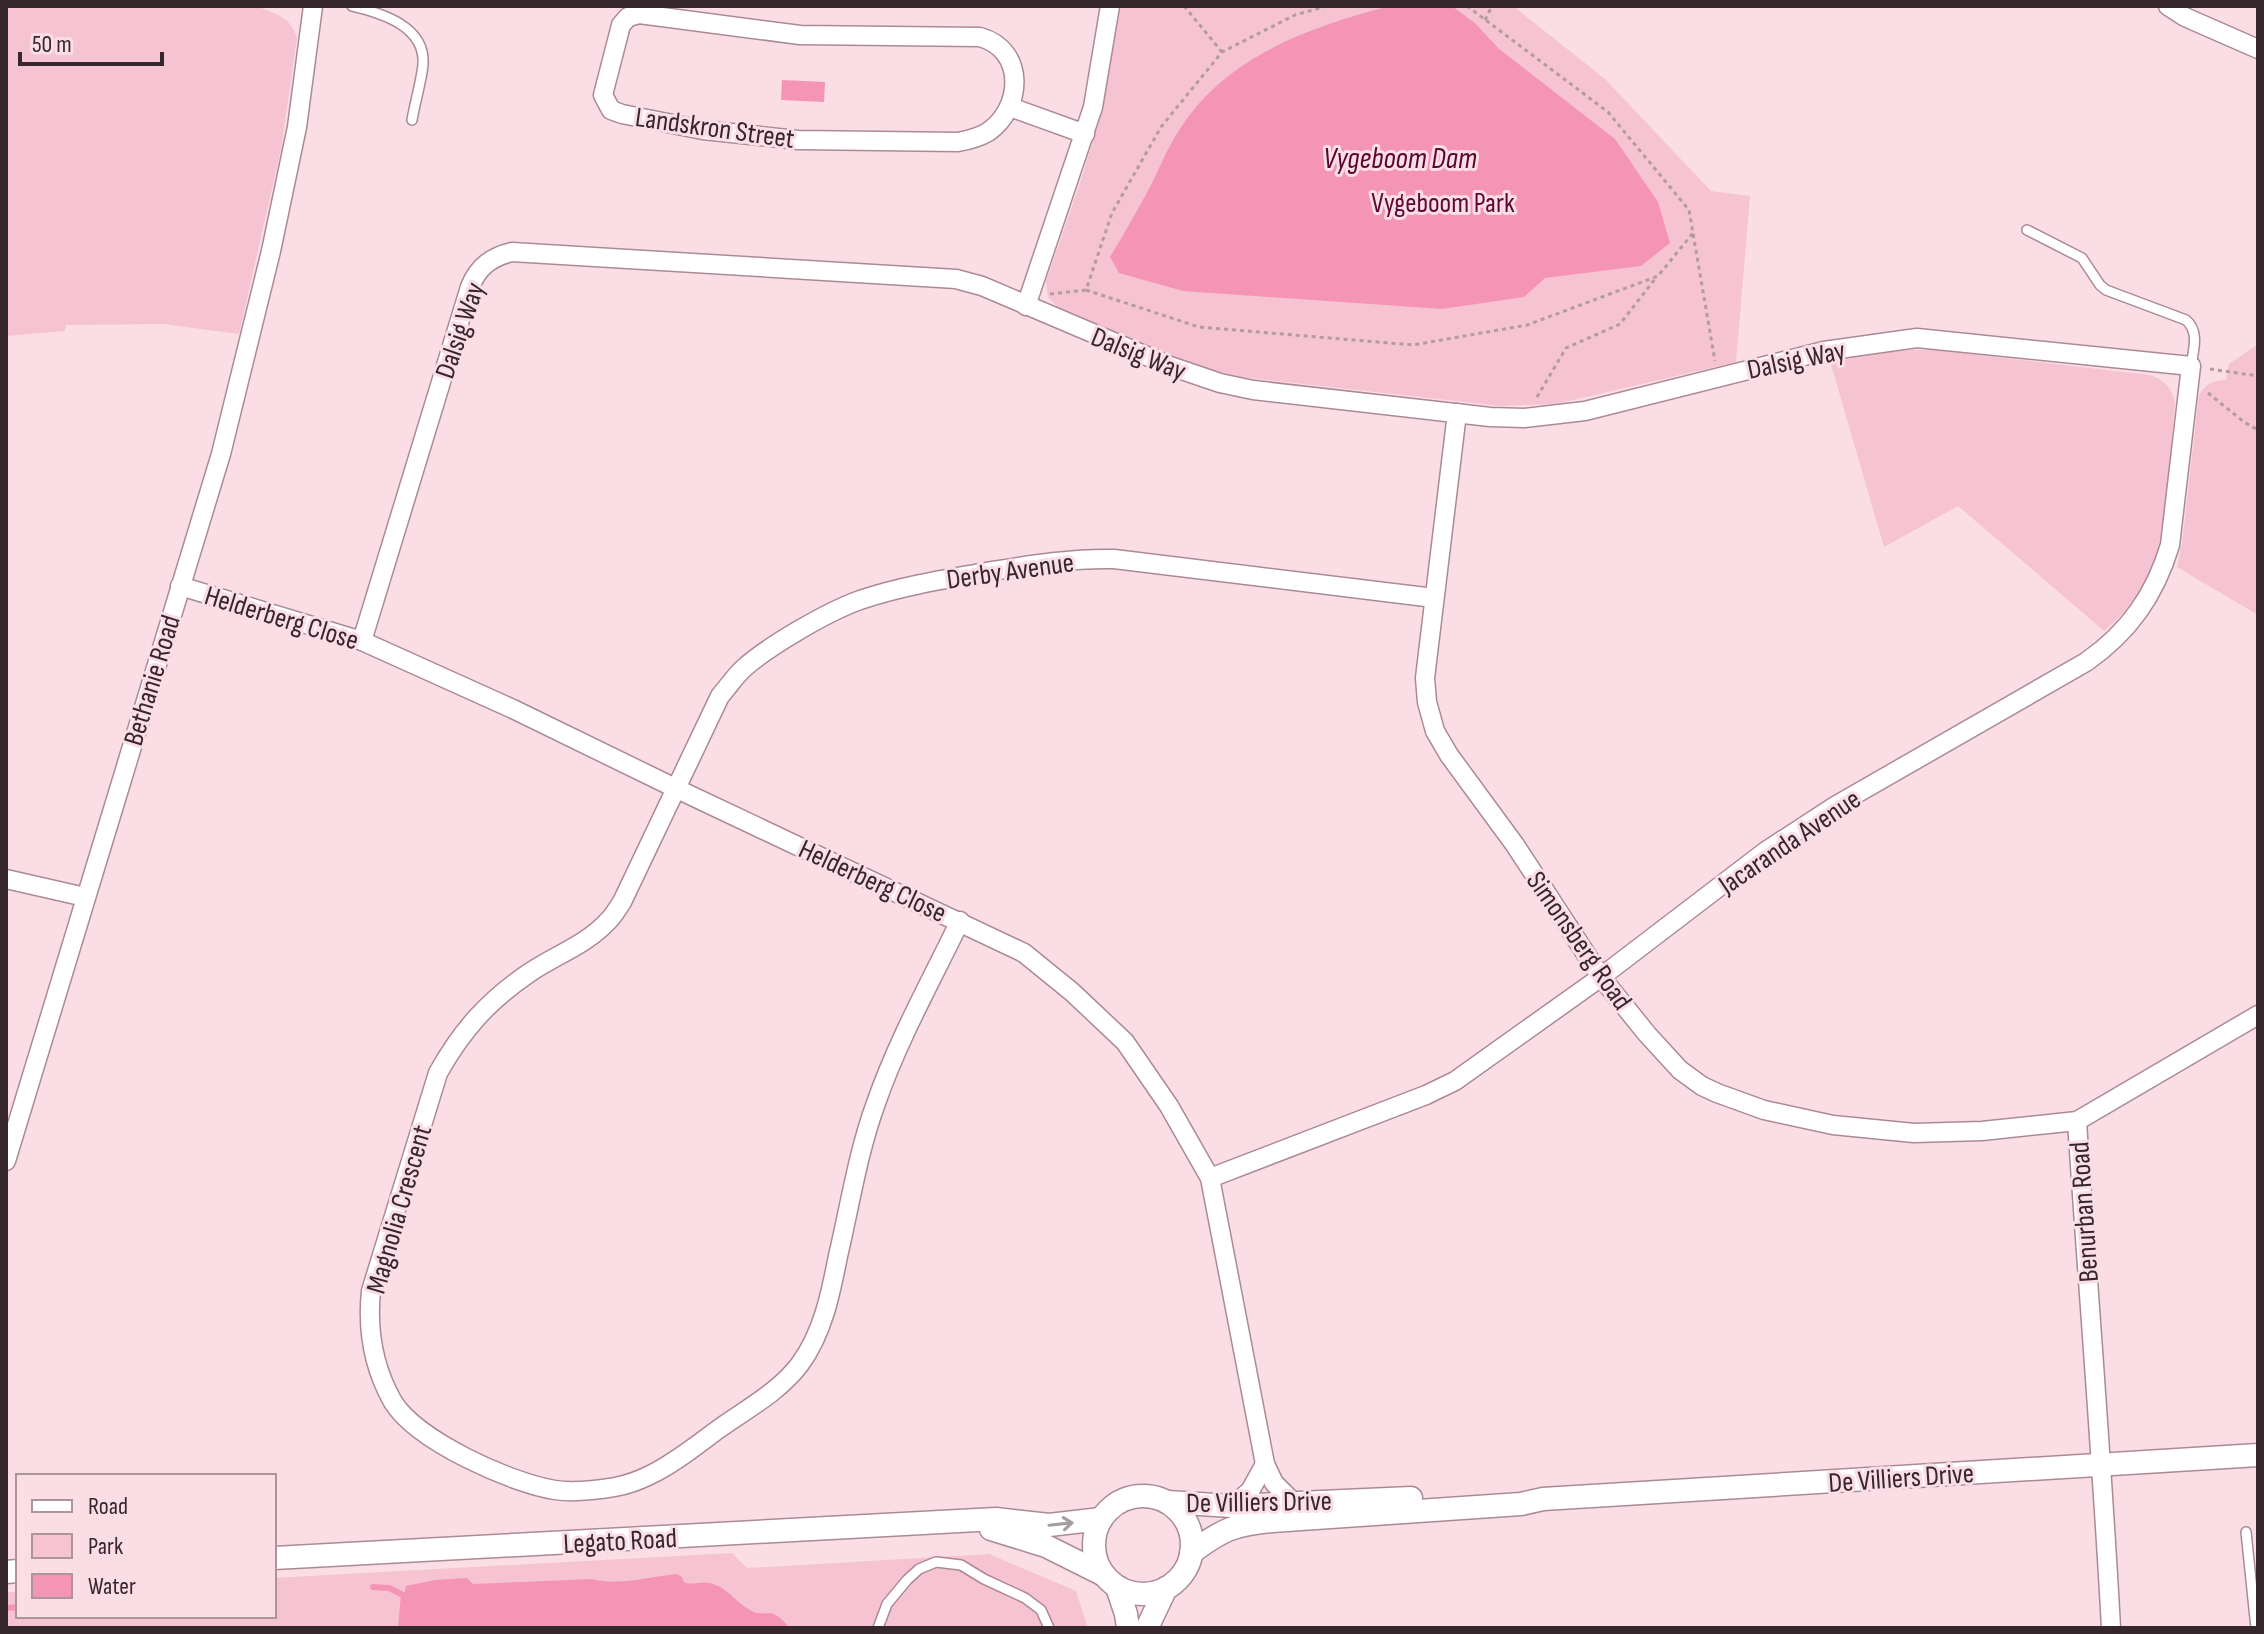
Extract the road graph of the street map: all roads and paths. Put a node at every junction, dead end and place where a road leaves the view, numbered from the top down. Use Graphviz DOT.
graph roads {
  1 [pos="352,6"];
  2 [pos="1110,6"];
  3 [pos="1184,6"];
  4 [pos="1327,6"];
  5 [pos="1467,6"];
  6 [pos="1492,6"];
  7 [pos="2168,6"];
  8 [pos="309,7"];
  9 [pos="1485,20"];
  10 [pos="2258,49"];
  11 [pos="1222,52"];
  12 [pos="1010,107"];
  13 [pos="412,120"];
  14 [pos="1085,134"];
  15 [pos="2027,230"];
  16 [pos="1693,233"];
  17 [pos="1658,276"];
  18 [pos="1086,290"];
  19 [pos="1027,301"];
  20 [pos="2190,372"];
  21 [pos="2258,376"];
  22 [pos="1718,377"];
  23 [pos="1457,413"];
  24 [pos="1524,418"];
  25 [pos="2258,430"];
  26 [pos="180,586"];
  27 [pos="1434,598"];
  28 [pos="362,641"];
  29 [pos="675,788"];
  30 [pos="6,879"];
  31 [pos="85,897"];
  32 [pos="960,921"];
  33 [pos="1601,977"];
  34 [pos="2258,1015"];
  35 [pos="12,1117"];
  36 [pos="2077,1121"];
  37 [pos="6,1161"];
  38 [pos="1210,1178"];
  39 [pos="2258,1455"];
  40 [pos="1265,1464"];
  41 [pos="2102,1464"];
  42 [pos="1543,1499"];
  43 [pos="1167,1502"];
  44 [pos="1294,1503"];
  45 [pos="1232,1506"];
  46 [pos="1101,1519"];
  47 [pos="966,1521"];
  48 [pos="2246,1532"];
  49 [pos="1191,1553"];
  50 [pos="276,1558"];
  51 [pos="1110,1581"];
  52 [pos="1166,1588"];
  53 [pos="878,1628"];
  54 [pos="1049,1628"];
  55 [pos="1128,1628"];
  56 [pos="1147,1628"];
  57 [pos="2111,1628"];
  58 [pos="2256,1628"];
  1 -- 13 [label="lane"];
  2 -- 14 [label="street"];
  3 -- 11 [label="path"];
  4 -- 11 [label="path"];
  5 -- 9 [label="path"];
  6 -- 9 [label="path"];
  7 -- 10 [label="street"];
  8 -- 26 [label="street, Bethanie Road"];
  9 -- 16 [label="path"];
  11 -- 18 [label="path"];
  12 -- 12 [label="street, Landskron Street"];
  12 -- 14 [label="street"];
  14 -- 19 [label="street"];
  15 -- 20 [label="lane"];
  16 -- 17 [label="path"];
  16 -- 22 [label="path"];
  17 -- 18 [label="path"];
  17 -- 24 [label="path"];
  18 -- 19 [label="path"];
  19 -- 23 [label="street, Dalsig Way"];
  19 -- 28 [label="street, Dalsig Way"];
  20 -- 21 [label="path"];
  20 -- 22 [label="street, Dalsig Way"];
  20 -- 25 [label="path"];
  20 -- 33 [label="street, Jacaranda Avenue"];
  22 -- 24 [label="street, Dalsig Way"];
  23 -- 24 [label="street, Dalsig Way"];
  23 -- 27 [label="street, Simonsberg Road"];
  26 -- 28 [label="street, Helderberg Close"];
  26 -- 31 [label="street, Bethanie Road"];
  27 -- 29 [label="street, Derby Avenue"];
  27 -- 33 [label="street, Simonsberg Road"];
  28 -- 29 [label="street, Helderberg Close"];
  29 -- 32 [label="street, Helderberg Close"];
  29 -- 32 [label="street, Magnolia Crescent"];
  30 -- 31 [label="street"];
  31 -- 35 [label="street, Bethanie Road"];
  32 -- 38 [label="street, Helderberg Close"];
  33 -- 36 [label="street, Simonsberg Road"];
  33 -- 38 [label="street, Jacaranda Avenue"];
  34 -- 36 [label="street, Benurban Road"];
  35 -- 37 [label="street, Bethanie Road"];
  36 -- 41 [label="street, Benurban Road"];
  38 -- 40 [label="street, Helderberg Close"];
  39 -- 41 [label="street, De Villiers Drive"];
  40 -- 44 [label="street, Helderberg Close"];
  40 -- 45 [label="street"];
  41 -- 42 [label="street, De Villiers Drive"];
  41 -- 57 [label="street, Benurban Road"];
  42 -- 44 [label="street, De Villiers Drive"];
  42 -- 49 [label="street, De Villiers Drive"];
  43 -- 45 [label="street, De Villiers Drive"];
  43 -- 46 [label="street"];
  43 -- 49 [label="street"];
  44 -- 45 [label="street, De Villiers Drive"];
  47 -- 46 [label="street, Legato Road, one-way"];
  46 -- 51 [label="street"];
  47 -- 50 [label="street, Legato Road"];
  47 -- 51 [label="street, Legato Road"];
  48 -- 58 [label="lane"];
  49 -- 52 [label="street"];
  51 -- 52 [label="street"];
  51 -- 55 [label="street"];
  52 -- 56 [label="street"];
  53 -- 54 [label="lane"];
}
